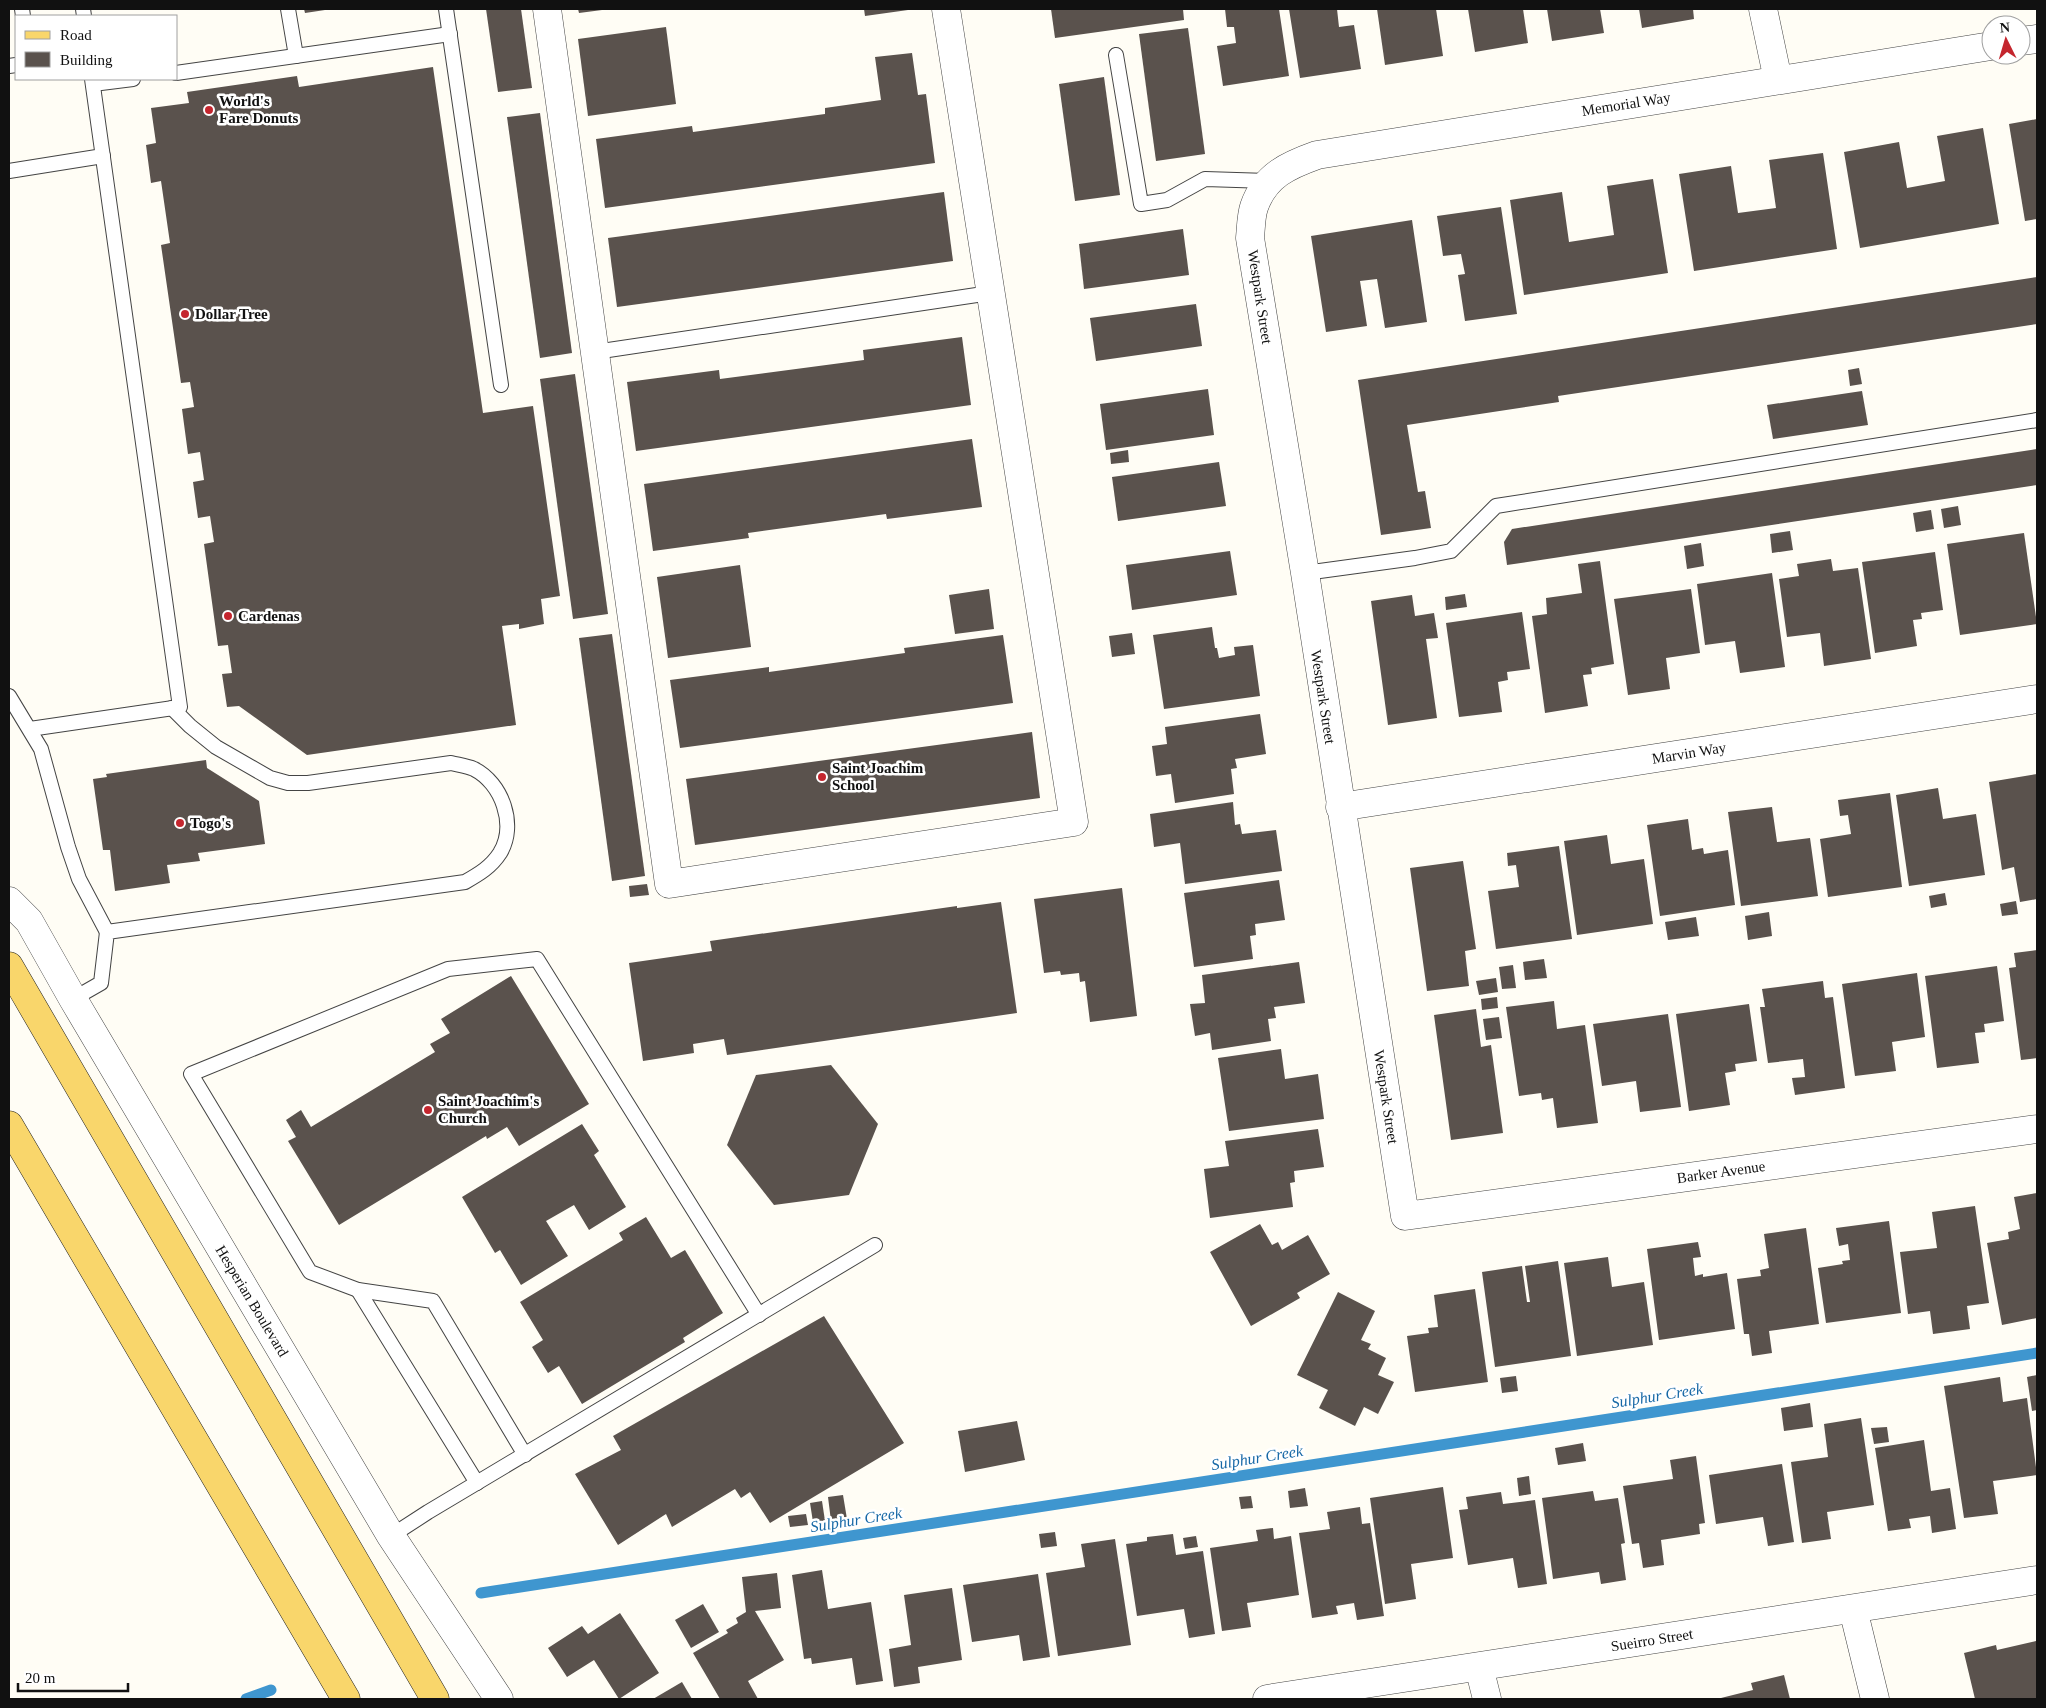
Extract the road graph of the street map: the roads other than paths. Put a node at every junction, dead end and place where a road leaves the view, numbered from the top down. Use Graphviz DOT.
graph roads {
  1 [pos="288,9"];
  2 [pos="446,9"];
  3 [pos="547,9"];
  4 [pos="946,9"];
  5 [pos="1763,9"];
  6 [pos="450,34"];
  7 [pos="1981,48"];
  8 [pos="1116,55"];
  9 [pos="296,56"];
  10 [pos="178,73"];
  11 [pos="120,80"];
  12 [pos="1778,80"];
  13 [pos="93,82"];
  14 [pos="103,156"];
  15 [pos="9,171"];
  16 [pos="1268,181"];
  17 [pos="990,293"];
  18 [pos="594,352"];
  19 [pos="501,385"];
  20 [pos="2037,420"];
  21 [pos="1305,573"];
  22 [pos="9,696"];
  23 [pos="2037,699"];
  24 [pos="172,708"];
  25 [pos="30,730"];
  26 [pos="1340,807"];
  27 [pos="9,901"];
  28 [pos="106,932"];
  29 [pos="9,966"];
  30 [pos="73,999"];
  31 [pos="9,1125"];
  32 [pos="2037,1129"];
  33 [pos="1405,1216"];
  34 [pos="875,1245"];
  35 [pos="358,1290"];
  36 [pos="759,1315"];
  37 [pos="525,1455"];
  38 [pos="478,1483"];
  39 [pos="391,1536"];
  40 [pos="2037,1580"];
  41 [pos="1852,1610"];
  42 [pos="1479,1667"];
  43 [pos="346,1699"];
  44 [pos="435,1699"];
  45 [pos="499,1699"];
  46 [pos="1267,1699"];
  47 [pos="1487,1699"];
  48 [pos="1875,1699"];
  1 -- 9 [label="lane"];
  2 -- 6 [label="lane"];
  3 -- 18 [label="street"];
  4 -- 17 [label="street"];
  5 -- 12 [label="street"];
  6 -- 9 [label="lane"];
  6 -- 19 [label="lane"];
  7 -- 12 [label="street, Memorial Way"];
  8 -- 16 [label="lane"];
  9 -- 10 [label="lane"];
  11 -- 13 [label="lane"];
  12 -- 16 [label="street, Memorial Way"];
  13 -- 14 [label="lane"];
  14 -- 15 [label="lane"];
  14 -- 24 [label="lane"];
  16 -- 21 [label="street, Westpark Street"];
  17 -- 18 [label="lane"];
  17 -- 18 [label="street"];
  20 -- 21 [label="lane"];
  21 -- 26 [label="street, Westpark Street"];
  22 -- 25 [label="lane"];
  23 -- 26 [label="street, Marvin Way"];
  24 -- 25 [label="lane"];
  24 -- 28 [label="lane"];
  25 -- 28 [label="lane"];
  26 -- 33 [label="street, Westpark Street"];
  27 -- 30 [label="street, Hesperian Boulevard"];
  28 -- 30 [label="lane"];
  29 -- 44 [label="main road"];
  30 -- 39 [label="street, Hesperian Boulevard"];
  31 -- 43 [label="main road"];
  32 -- 33 [label="street, Barker Avenue"];
  34 -- 36 [label="lane"];
  35 -- 36 [label="lane"];
  35 -- 37 [label="lane"];
  35 -- 38 [label="lane"];
  36 -- 37 [label="lane"];
  37 -- 38 [label="lane"];
  38 -- 39 [label="lane"];
  39 -- 45 [label="street, Hesperian Boulevard"];
  40 -- 41 [label="street, Sueirro Street"];
  41 -- 42 [label="street, Sueirro Street"];
  41 -- 48 [label="street"];
  42 -- 46 [label="street, Sueirro Street"];
  42 -- 47 [label="street"];
}
